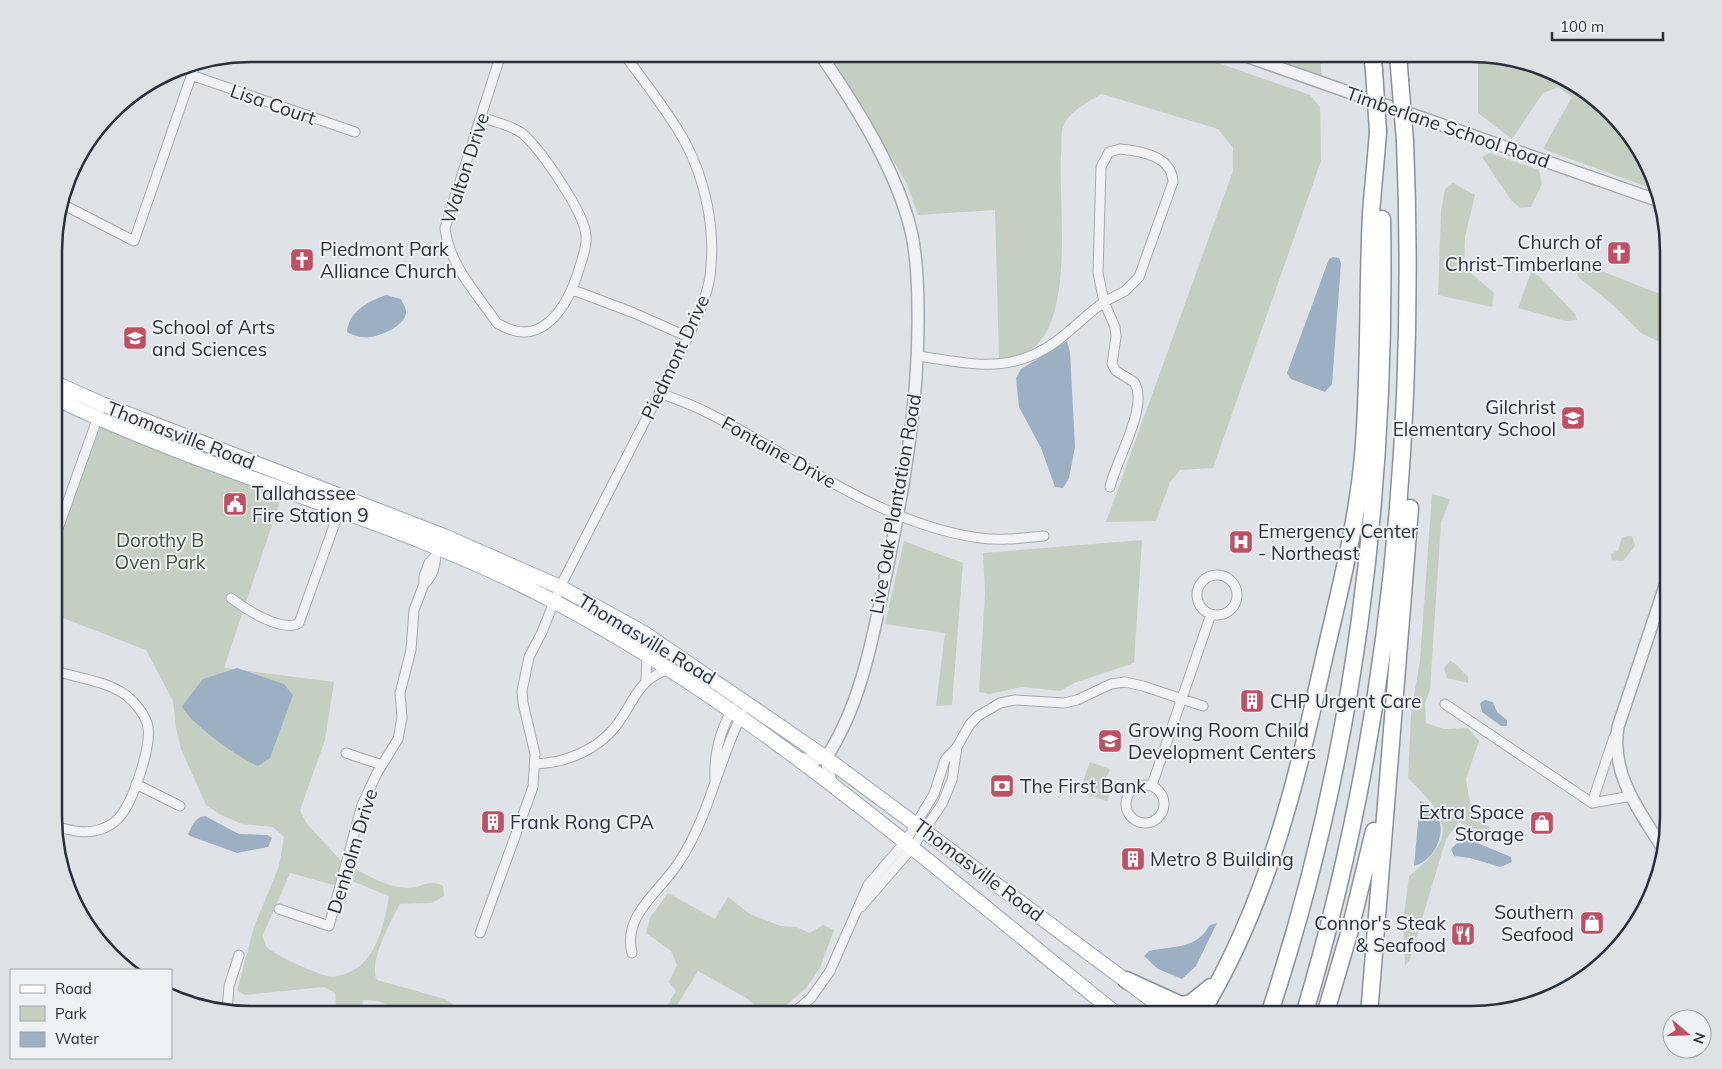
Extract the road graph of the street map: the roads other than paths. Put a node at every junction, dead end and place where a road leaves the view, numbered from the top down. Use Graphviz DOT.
graph roads {
  1 [pos="498,62"];
  2 [pos="630,62"];
  3 [pos="825,62"];
  4 [pos="1263,62"];
  5 [pos="1373,62"];
  6 [pos="1399,62"];
  7 [pos="191,75"];
  8 [pos="481,117"];
  9 [pos="355,132"];
  10 [pos="1378,132"];
  11 [pos="1407,196"];
  12 [pos="1652,199"];
  13 [pos="68,207"];
  14 [pos="573,290"];
  15 [pos="1104,302"];
  16 [pos="688,337"];
  17 [pos="917,356"];
  18 [pos="62,387"];
  19 [pos="660,392"];
  20 [pos="62,400"];
  21 [pos="100,411"];
  22 [pos="276,478"];
  23 [pos="1110,487"];
  24 [pos="344,496"];
  25 [pos="339,510"];
  26 [pos="898,514"];
  27 [pos="62,517"];
  28 [pos="1044,536"];
  29 [pos="440,546"];
  30 [pos="560,587"];
  31 [pos="231,598"];
  32 [pos="555,602"];
  33 [pos="1660,602"];
  34 [pos="1212,614"];
  35 [pos="656,640"];
  36 [pos="647,656"];
  37 [pos="670,669"];
  38 [pos="62,673"];
  39 [pos="646,680"];
  40 [pos="1182,699"];
  41 [pos="744,701"];
  42 [pos="1445,704"];
  43 [pos="1203,706"];
  44 [pos="736,713"];
  45 [pos="1392,721"];
  46 [pos="1618,727"];
  47 [pos="346,753"];
  48 [pos="798,758"];
  49 [pos="826,758"];
  50 [pos="535,764"];
  51 [pos="382,765"];
  52 [pos="831,783"];
  53 [pos="136,784"];
  54 [pos="1152,785"];
  55 [pos="1631,796"];
  56 [pos="1592,803"];
  57 [pos="180,806"];
  58 [pos="921,826"];
  59 [pos="63,828"];
  60 [pos="1658,840"];
  61 [pos="908,845"];
  62 [pos="279,909"];
  63 [pos="480,933"];
  64 [pos="632,953"];
  65 [pos="239,956"];
  66 [pos="1220,979"];
  67 [pos="1126,980"];
  68 [pos="228,1005"];
  69 [pos="802,1006"];
  70 [pos="1107,1006"];
  71 [pos="1160,1006"];
  72 [pos="1205,1006"];
  73 [pos="1272,1006"];
  74 [pos="1306,1006"];
  75 [pos="1328,1006"];
  76 [pos="1370,1006"];
  1 -- 8 [label="street, Walton Drive"];
  2 -- 16 [label="street, Piedmont Drive"];
  3 -- 17 [label="street, Live Oak Plantation Road"];
  4 -- 12 [label="street, Timberlane School Road"];
  5 -- 10 [label="highway, bridge"];
  6 -- 11 [label="highway, bridge"];
  7 -- 9 [label="street, Lisa Court"];
  7 -- 13 [label="street"];
  8 -- 14 [label="street"];
  8 -- 14 [label="street, Walton Drive"];
  10 -- 66 [label="highway"];
  10 -- 73 [label="highway"];
  11 -- 45 [label="highway"];
  11 -- 74 [label="highway"];
  14 -- 16 [label="street"];
  15 -- 15 [label="street"];
  15 -- 17 [label="street"];
  15 -- 23 [label="street"];
  16 -- 19 [label="street, Piedmont Drive"];
  17 -- 26 [label="street, Live Oak Plantation Road"];
  18 -- 21 [label="main road, Thomasville Road"];
  19 -- 26 [label="street, Fontaine Drive"];
  19 -- 30 [label="street, Piedmont Drive"];
  20 -- 21 [label="main road, Thomasville Road"];
  21 -- 22 [label="main road, Thomasville Road"];
  21 -- 27 [label="street"];
  22 -- 24 [label="main road, Thomasville Road"];
  22 -- 25 [label="main road, Thomasville Road"];
  24 -- 25 [label="street"];
  24 -- 29 [label="main road, Thomasville Road"];
  25 -- 29 [label="main road, Thomasville Road"];
  25 -- 31 [label="street"];
  26 -- 28 [label="street, Fontaine Drive"];
  26 -- 49 [label="street, Live Oak Plantation Road"];
  29 -- 30 [label="main road, Thomasville Road"];
  29 -- 32 [label="main road, Thomasville Road"];
  29 -- 51 [label="street, Denholm Drive"];
  30 -- 32 [label="street, Piedmont Drive"];
  30 -- 35 [label="main road, Thomasville Road"];
  32 -- 36 [label="main road, Thomasville Road"];
  32 -- 50 [label="street, Piedmont Drive"];
  33 -- 46 [label="street"];
  34 -- 34 [label="street"];
  34 -- 40 [label="street"];
  35 -- 36 [label="main road"];
  35 -- 41 [label="main road, Thomasville Road"];
  36 -- 37 [label="main road, Thomasville Road"];
  36 -- 39 [label="street"];
  37 -- 39 [label="street"];
  37 -- 44 [label="main road, Thomasville Road"];
  38 -- 53 [label="street"];
  39 -- 50 [label="street"];
  40 -- 43 [label="street"];
  40 -- 54 [label="street"];
  40 -- 58 [label="street"];
  41 -- 44 [label="street"];
  41 -- 49 [label="main road, Thomasville Road"];
  42 -- 56 [label="street"];
  44 -- 48 [label="main road, Thomasville Road"];
  44 -- 64 [label="street"];
  45 -- 75 [label="highway"];
  45 -- 76 [label="highway"];
  46 -- 55 [label="street"];
  46 -- 56 [label="street"];
  47 -- 51 [label="street"];
  48 -- 49 [label="street"];
  48 -- 52 [label="main road, Thomasville Road"];
  49 -- 52 [label="street"];
  49 -- 58 [label="main road, Thomasville Road"];
  50 -- 63 [label="street, Piedmont Drive"];
  51 -- 62 [label="street, Denholm Drive"];
  52 -- 61 [label="main road, Thomasville Road"];
  53 -- 57 [label="street"];
  53 -- 59 [label="street"];
  54 -- 54 [label="street"];
  55 -- 56 [label="street"];
  55 -- 60 [label="street"];
  58 -- 61 [label="street"];
  58 -- 67 [label="main road, Thomasville Road"];
  61 -- 69 [label="street"];
  61 -- 70 [label="main road, Thomasville Road"];
  65 -- 68 [label="street"];
  66 -- 67 [label="highway"];
  66 -- 72 [label="highway"];
  67 -- 71 [label="main road, Thomasville Road"];
}
